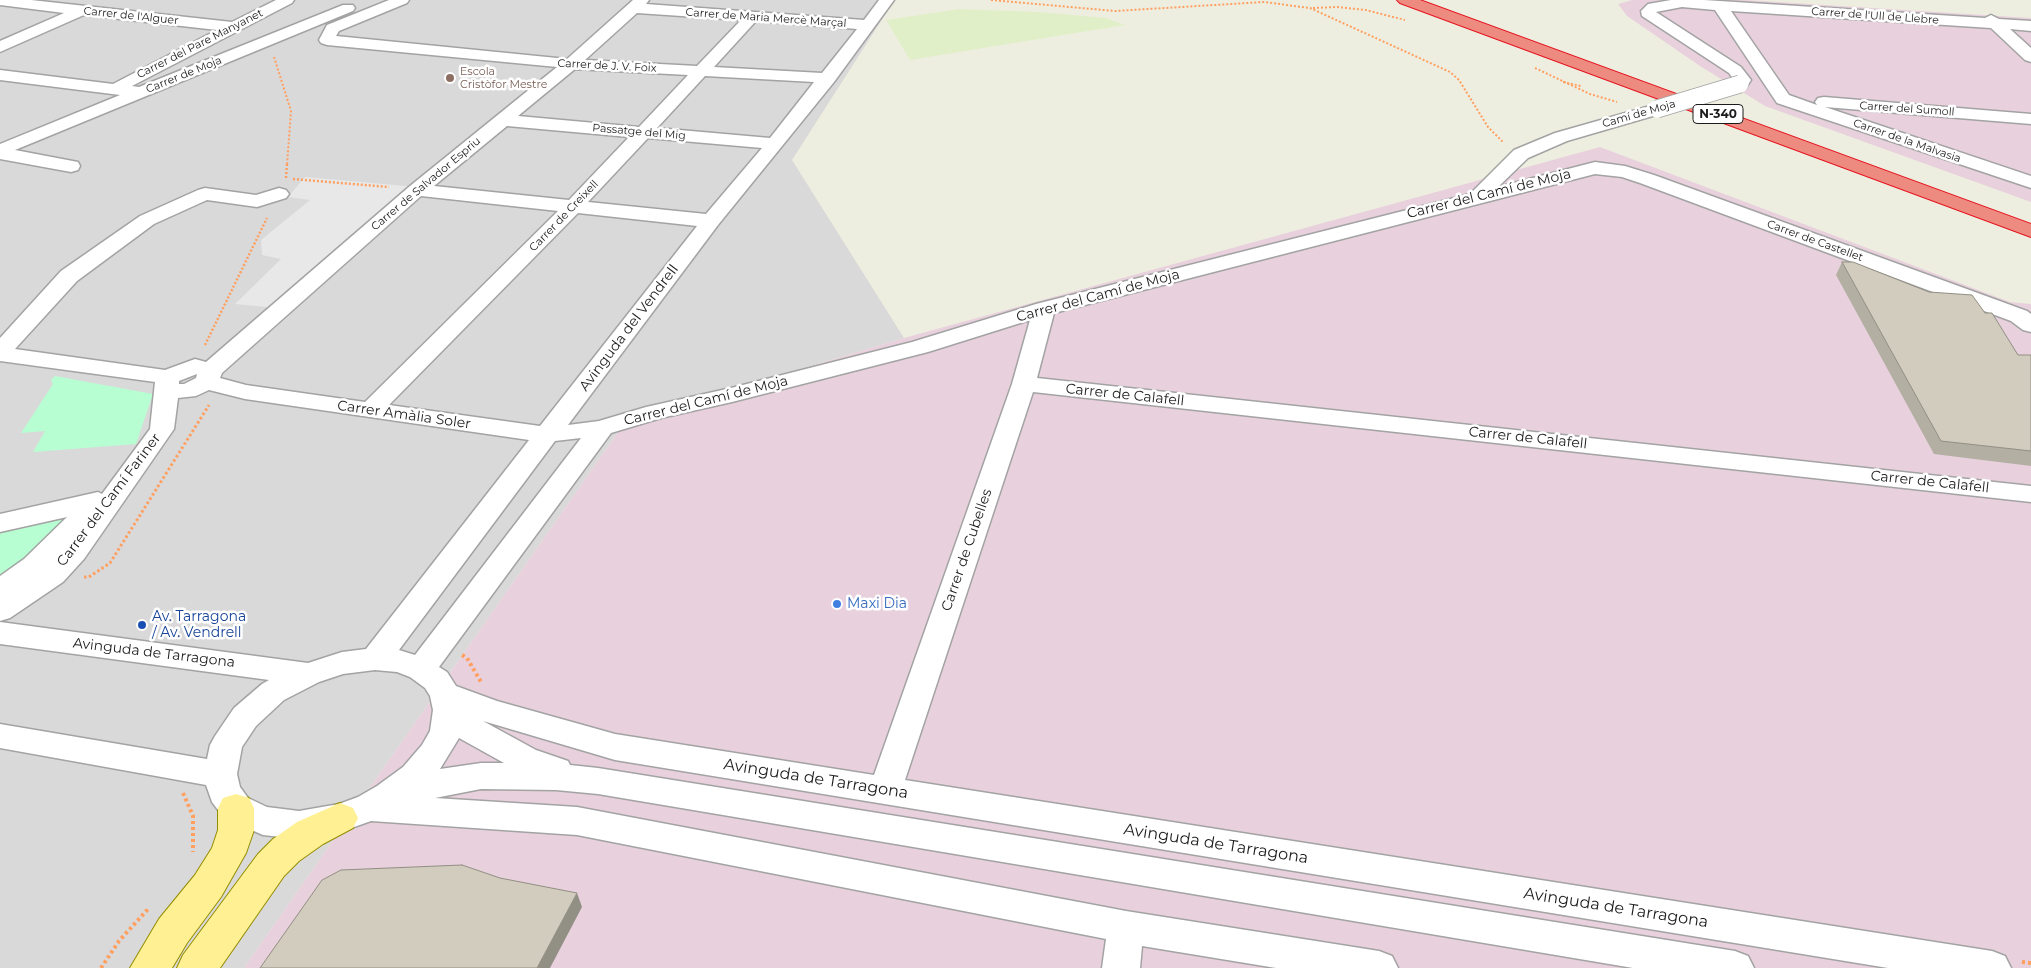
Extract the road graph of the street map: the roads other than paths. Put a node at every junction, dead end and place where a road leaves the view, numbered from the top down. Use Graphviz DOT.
graph roads {
  1 [pos="104,0"];
  2 [pos="287,0"];
  3 [pos="368,0"];
  4 [pos="402,0"];
  5 [pos="887,0"];
  6 [pos="1405,0"];
  7 [pos="0,2"];
  8 [pos="638,4"];
  9 [pos="1720,6"];
  10 [pos="1974,9"];
  11 [pos="79,11"];
  12 [pos="753,16"];
  13 [pos="1997,24"];
  14 [pos="868,25"];
  15 [pos="2031,26"];
  16 [pos="233,27"];
  17 [pos="318,38"];
  18 [pos="276,43"];
  19 [pos="0,47"];
  20 [pos="2031,57"];
  21 [pos="571,64"];
  22 [pos="701,71"];
  23 [pos="0,75"];
  24 [pos="828,78"];
  25 [pos="113,88"];
  26 [pos="142,92"];
  27 [pos="1783,99"];
  28 [pos="2031,119"];
  29 [pos="503,120"];
  30 [pos="643,132"];
  31 [pos="775,144"];
  32 [pos="0,152"];
  33 [pos="72,166"];
  34 [pos="1595,168"];
  35 [pos="2031,182"];
  36 [pos="283,186"];
  37 [pos="417,190"];
  38 [pos="1478,196"];
  39 [pos="573,207"];
  40 [pos="710,221"];
  41 [pos="2031,231"];
  42 [pos="1044,309"];
  43 [pos="2031,325"];
  44 [pos="0,353"];
  45 [pos="209,376"];
  46 [pos="167,384"];
  47 [pos="1024,384"];
  48 [pos="370,410"];
  49 [pos="602,428"];
  50 [pos="547,435"];
  51 [pos="2031,494"];
  52 [pos="0,523"];
  53 [pos="0,588"];
  54 [pos="0,610"];
  55 [pos="0,633"];
  56 [pos="375,659"];
  57 [pos="421,669"];
  58 [pos="308,674"];
  59 [pos="447,702"];
  60 [pos="0,736"];
  61 [pos="220,774"];
  62 [pos="598,781"];
  63 [pos="885,790"];
  64 [pos="366,807"];
  65 [pos="236,808"];
  66 [pos="1126,927"];
  67 [pos="150,968"];
  68 [pos="197,968"];
  69 [pos="1121,968"];
  70 [pos="1379,968"];
  71 [pos="1736,968"];
  72 [pos="1992,968"];
  1 -- 11 [label="street"];
  2 -- 16 [label="street, Carrer del Pare Manyanet"];
  3 -- 18 [label="street, Carrer de Moja"];
  4 -- 17 [label="street"];
  5 -- 14 [label="street, Avinguda del Vendrell"];
  6 -- 41 [label="highway, N-340"];
  7 -- 11 [label="street, Carrer de l'Alguer"];
  8 -- 12 [label="street, Carrer de Maria Mercè Marçal"];
  8 -- 21 [label="street, Carrer de Salvador Espriu"];
  9 -- 13 [label="street, Carrer de l'Ull de Llebre"];
  9 -- 27 [label="street"];
  9 -- 38 [label="street, Camí de Moja, bridge"];
  10 -- 13 [label="street"];
  11 -- 16 [label="street, Carrer de l'Alguer"];
  11 -- 19 [label="street"];
  12 -- 14 [label="street, Carrer de Maria Mercè Marçal"];
  12 -- 22 [label="street, Carrer de Creixell"];
  13 -- 15 [label="street, Carrer de l'Ull de Llebre"];
  13 -- 20 [label="street"];
  14 -- 24 [label="street, Avinguda del Vendrell"];
  16 -- 25 [label="street, Carrer del Pare Manyanet"];
  17 -- 18 [label="street, Carrer de J. V. Foix"];
  17 -- 21 [label="street, Carrer de J. V. Foix"];
  18 -- 26 [label="street, Carrer de Moja"];
  21 -- 22 [label="street, Carrer de J. V. Foix"];
  21 -- 29 [label="street, Carrer de Salvador Espriu"];
  22 -- 24 [label="street, Carrer de J. V. Foix"];
  22 -- 30 [label="street, Carrer de Creixell"];
  23 -- 25 [label="street"];
  24 -- 31 [label="street, Avinguda del Vendrell"];
  25 -- 26 [label="street"];
  26 -- 32 [label="street, Carrer de Moja"];
  27 -- 28 [label="street, Carrer del Sumoll"];
  27 -- 35 [label="street, Carrer de la Malvasia"];
  29 -- 30 [label="street, Passatge del Mig"];
  29 -- 37 [label="street, Carrer de Salvador Espriu"];
  30 -- 31 [label="street, Passatge del Mig"];
  30 -- 39 [label="street, Carrer de Creixell"];
  31 -- 40 [label="street, Avinguda del Vendrell"];
  32 -- 33 [label="street"];
  34 -- 38 [label="street, Carrer del Camí de Moja"];
  34 -- 43 [label="street, Carrer de Castellet"];
  36 -- 44 [label="street"];
  37 -- 39 [label="street"];
  37 -- 45 [label="street, Carrer de Salvador Espriu"];
  38 -- 42 [label="street, Carrer del Camí de Moja"];
  39 -- 40 [label="street"];
  39 -- 48 [label="street, Carrer de Creixell"];
  40 -- 50 [label="street, Avinguda del Vendrell"];
  42 -- 47 [label="street, Carrer de Cubelles"];
  42 -- 49 [label="street, Carrer del Camí de Moja"];
  44 -- 46 [label="street"];
  45 -- 46 [label="street"];
  45 -- 48 [label="street, Carrer Amàlia Soler"];
  46 -- 54 [label="street, Carrer del Camí Fariner"];
  47 -- 51 [label="street, Carrer de Calafell"];
  47 -- 63 [label="street, Carrer de Cubelles"];
  48 -- 50 [label="street, Carrer Amàlia Soler"];
  49 -- 50 [label="street, Carrer Amàlia Soler"];
  49 -- 57 [label="street"];
  50 -- 56 [label="street, Avinguda del Vendrell"];
  52 -- 53 [label="street"];
  55 -- 58 [label="street, Avinguda de Tarragona"];
  56 -- 57 [label="street"];
  56 -- 58 [label="street"];
  57 -- 59 [label="street"];
  58 -- 61 [label="street"];
  59 -- 62 [label="street"];
  59 -- 63 [label="street, Avinguda de Tarragona"];
  59 -- 64 [label="street"];
  60 -- 61 [label="street"];
  61 -- 65 [label="street"];
  62 -- 64 [label="street"];
  62 -- 71 [label="street"];
  63 -- 72 [label="street, Avinguda de Tarragona"];
  64 -- 65 [label="street"];
  64 -- 66 [label="street"];
  64 -- 68 [label="main road"];
  65 -- 67 [label="main road"];
  66 -- 69 [label="street"];
  66 -- 70 [label="street"];
}
